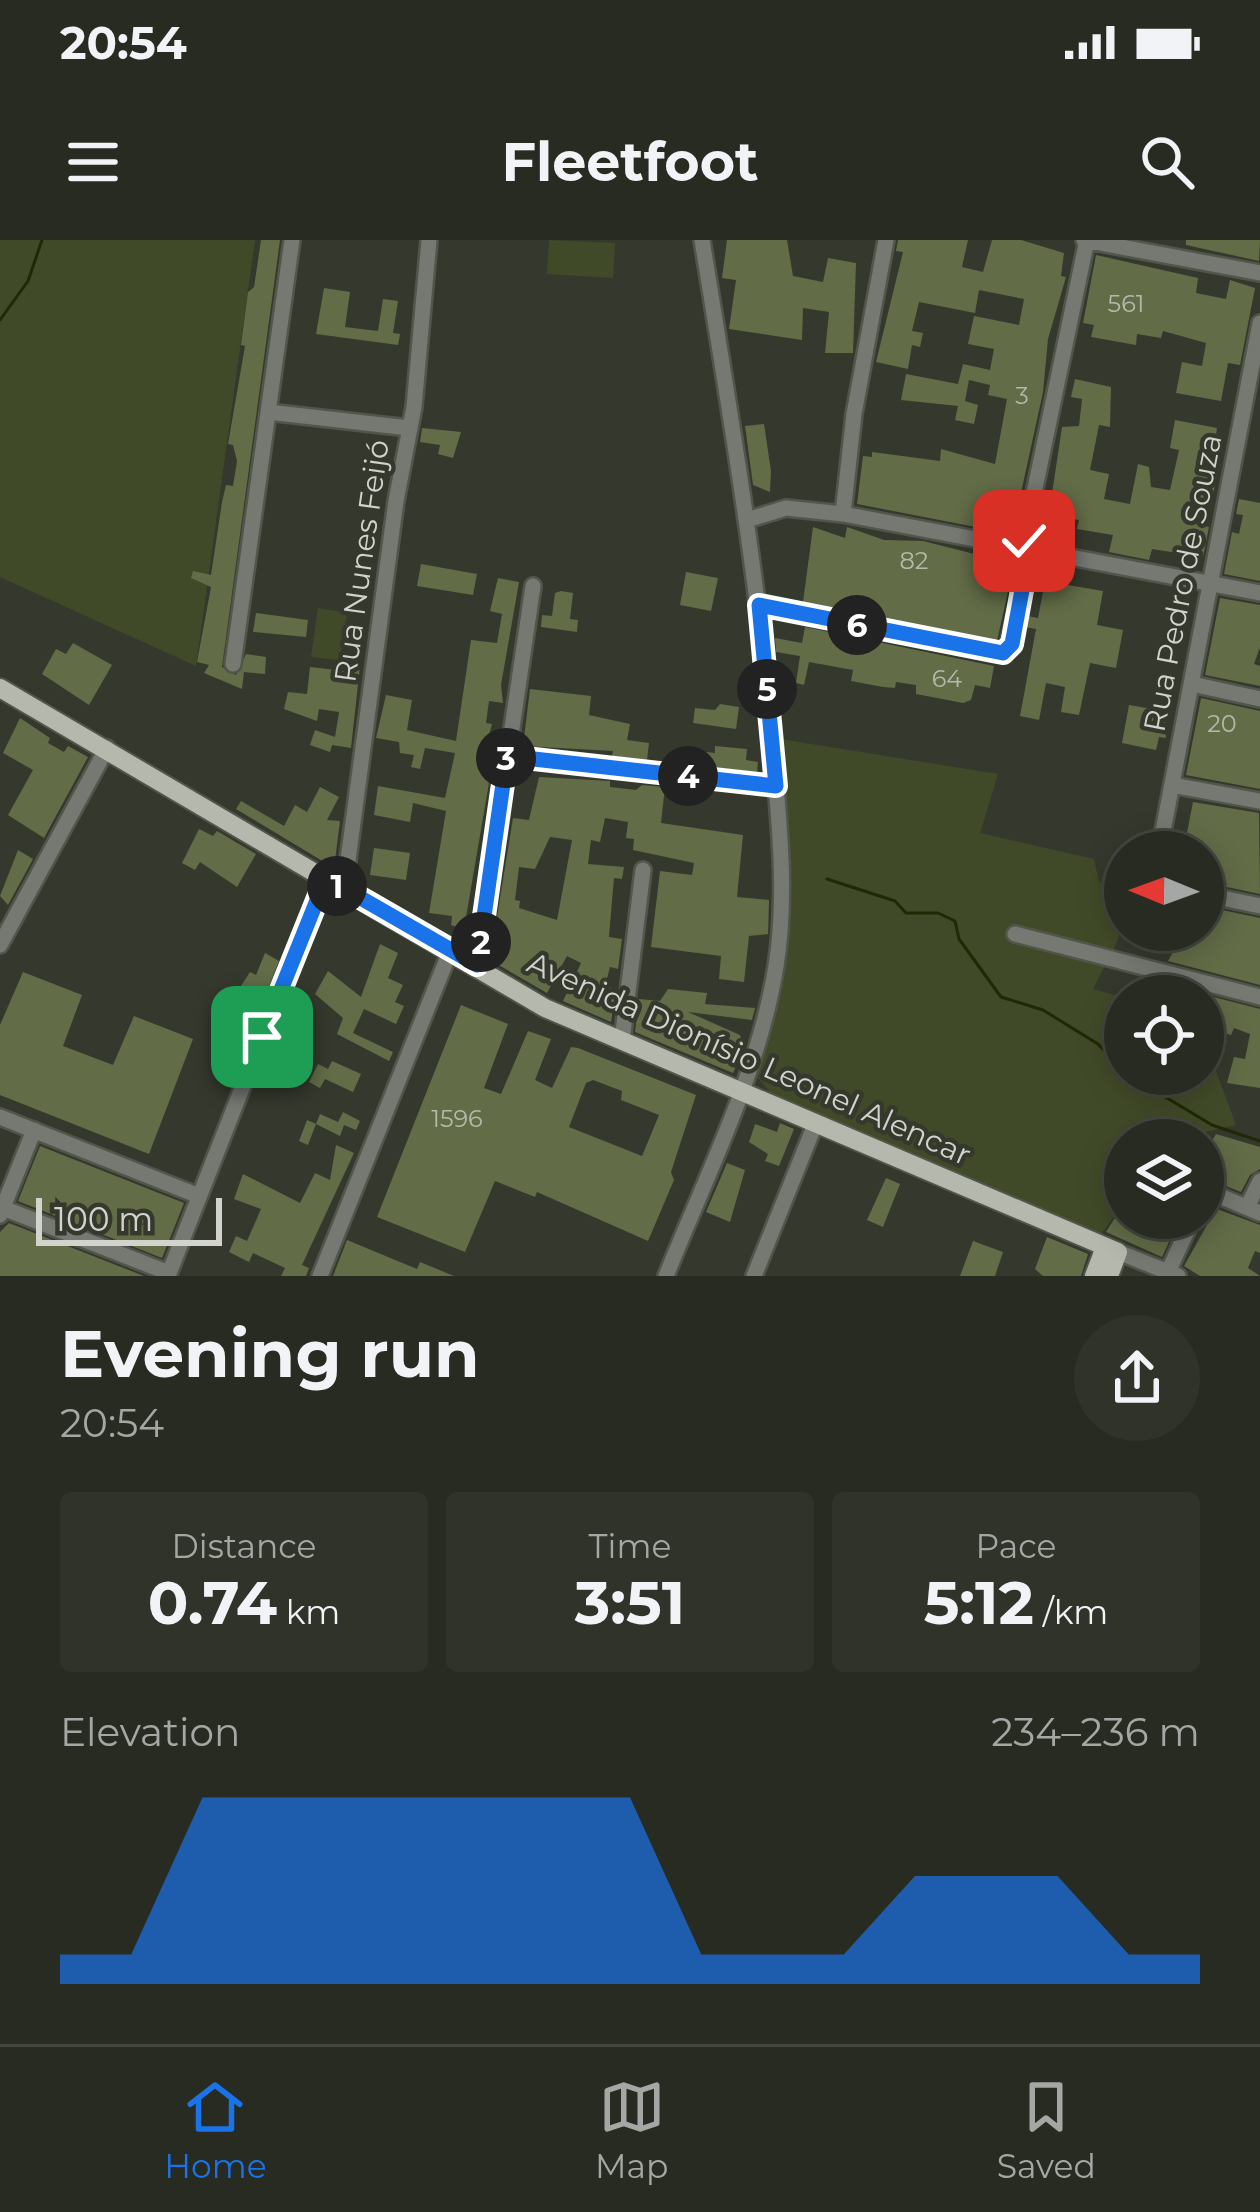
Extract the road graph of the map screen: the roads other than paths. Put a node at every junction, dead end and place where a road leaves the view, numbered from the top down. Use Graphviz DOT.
graph roads {
  1 [pos="292,240"];
  2 [pos="429,240"];
  3 [pos="702,240"];
  4 [pos="886,240"];
  5 [pos="1086,240"];
  6 [pos="1260,273"];
  7 [pos="1260,323"];
  8 [pos="268,412"];
  9 [pos="409,428"];
  10 [pos="843,514"];
  11 [pos="747,520"];
  12 [pos="1025,549"];
  13 [pos="1211,584"];
  14 [pos="533,586"];
  15 [pos="1260,593"];
  16 [pos="759,605"];
  17 [pos="232,664"];
  18 [pos="1192,684"];
  19 [pos="0,688"];
  20 [pos="1260,699"];
  21 [pos="107,748"];
  22 [pos="507,756"];
  23 [pos="1172,785"];
  24 [pos="776,786"];
  25 [pos="1260,801"];
  26 [pos="1163,831"];
  27 [pos="643,870"];
  28 [pos="326,878"];
  29 [pos="344,890"];
  30 [pos="1224,899"];
  31 [pos="1260,905"];
  32 [pos="1015,934"];
  33 [pos="0,945"];
  34 [pos="451,949"];
  35 [pos="477,965"];
  36 [pos="1260,997"];
  37 [pos="622,1041"];
  38 [pos="741,1089"];
  39 [pos="0,1117"];
  40 [pos="815,1122"];
  41 [pos="34,1130"];
  42 [pos="1260,1181"];
  43 [pos="199,1196"];
  44 [pos="1224,1199"];
  45 [pos="1254,1210"];
  46 [pos="1,1211"];
  47 [pos="1186,1239"];
  48 [pos="1112,1249"];
  49 [pos="169,1274"];
  50 [pos="1173,1274"];
  51 [pos="320,1276"];
  52 [pos="666,1276"];
  53 [pos="754,1276"];
  54 [pos="1094,1276"];
  55 [pos="1109,1276"];
  1 -- 8 [label="street"];
  2 -- 9 [label="street, Rua Nunes Feijó"];
  3 -- 11 [label="street"];
  4 -- 10 [label="street"];
  5 -- 6 [label="street"];
  5 -- 12 [label="street"];
  7 -- 13 [label="street, Rua Pedro de Souza"];
  8 -- 9 [label="street"];
  8 -- 17 [label="street"];
  9 -- 29 [label="street, Rua Nunes Feijó"];
  10 -- 11 [label="street"];
  10 -- 12 [label="street"];
  11 -- 16 [label="street"];
  12 -- 13 [label="street"];
  12 -- 16 [label="street"];
  13 -- 15 [label="street"];
  13 -- 18 [label="street, Rua Pedro de Souza"];
  14 -- 22 [label="street"];
  16 -- 24 [label="street"];
  18 -- 20 [label="street"];
  18 -- 23 [label="street, Rua Pedro de Souza"];
  19 -- 21 [label="main road, Avenida Dionísio Leonel Alencar"];
  21 -- 28 [label="main road, Avenida Dionísio Leonel Alencar"];
  21 -- 33 [label="street"];
  22 -- 24 [label="street"];
  22 -- 35 [label="street"];
  23 -- 25 [label="street"];
  23 -- 26 [label="street, Rua Pedro de Souza"];
  24 -- 38 [label="street"];
  27 -- 37 [label="street"];
  28 -- 29 [label="main road, Avenida Dionísio Leonel Alencar"];
  28 -- 43 [label="street"];
  29 -- 34 [label="main road, Avenida Dionísio Leonel Alencar"];
  30 -- 31 [label="street"];
  32 -- 36 [label="street"];
  34 -- 35 [label="main road, Avenida Dionísio Leonel Alencar"];
  34 -- 51 [label="street"];
  35 -- 37 [label="main road, Avenida Dionísio Leonel Alencar"];
  37 -- 38 [label="main road, Avenida Dionísio Leonel Alencar"];
  38 -- 40 [label="main road, Avenida Dionísio Leonel Alencar"];
  38 -- 52 [label="street"];
  39 -- 41 [label="street"];
  40 -- 48 [label="main road, Avenida Dionísio Leonel Alencar"];
  40 -- 53 [label="street"];
  41 -- 43 [label="street"];
  41 -- 46 [label="street"];
  42 -- 45 [label="street"];
  43 -- 49 [label="street"];
  44 -- 45 [label="street"];
  46 -- 49 [label="street"];
  47 -- 50 [label="street"];
  48 -- 50 [label="street, Avenida Dionísio Leonel Alencar"];
  48 -- 54 [label="main road"];
  48 -- 55 [label="main road"];
}
